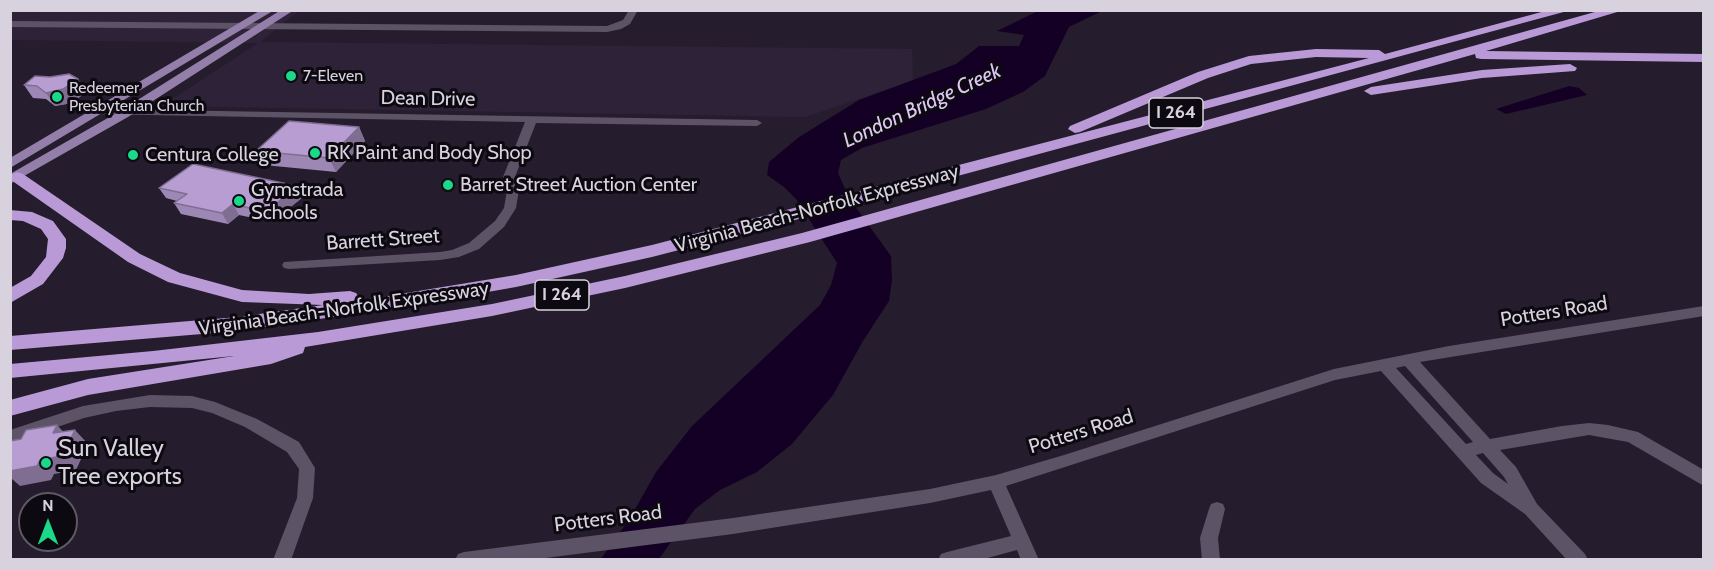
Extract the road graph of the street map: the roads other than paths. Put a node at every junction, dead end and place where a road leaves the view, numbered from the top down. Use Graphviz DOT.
graph roads {
  1 [pos="269,10"];
  2 [pos="289,10"];
  3 [pos="634,10"];
  4 [pos="1565,10"];
  5 [pos="1618,10"];
  6 [pos="10,24"];
  7 [pos="264,25"];
  8 [pos="242,26"];
  9 [pos="1704,58"];
  10 [pos="1704,66"];
  11 [pos="1266,109"];
  12 [pos="97,112"];
  13 [pos="124,114"];
  14 [pos="532,120"];
  15 [pos="757,123"];
  16 [pos="967,169"];
  17 [pos="12,174"];
  18 [pos="10,215"];
  19 [pos="289,266"];
  20 [pos="471,289"];
  21 [pos="10,297"];
  22 [pos="1704,310"];
  23 [pos="318,339"];
  24 [pos="10,343"];
  25 [pos="1408,359"];
  26 [pos="1384,364"];
  27 [pos="10,370"];
  28 [pos="10,408"];
  29 [pos="10,437"];
  30 [pos="1487,446"];
  31 [pos="1462,451"];
  32 [pos="1704,479"];
  33 [pos="996,482"];
  34 [pos="1217,509"];
  35 [pos="1531,509"];
  36 [pos="1021,541"];
  37 [pos="282,560"];
  38 [pos="464,560"];
  39 [pos="947,560"];
  40 [pos="1030,560"];
  41 [pos="1211,560"];
  42 [pos="1579,560"];
  1 -- 8 [label="main road"];
  2 -- 7 [label="main road"];
  3 -- 7 [label="street"];
  4 -- 16 [label="highway, Virginia Beach-Norfolk Expressway / I 264"];
  5 -- 11 [label="highway, Virginia Beach-Norfolk Expressway / I 264"];
  6 -- 8 [label="street"];
  7 -- 8 [label="street"];
  7 -- 13 [label="main road"];
  8 -- 12 [label="main road"];
  9 -- 16 [label="highway"];
  10 -- 11 [label="highway"];
  11 -- 23 [label="highway, Virginia Beach-Norfolk Expressway / I 264"];
  12 -- 13 [label="street, Dean Drive"];
  12 -- 17 [label="main road"];
  13 -- 14 [label="street, Dean Drive"];
  13 -- 17 [label="main road"];
  14 -- 15 [label="street, Dean Drive"];
  14 -- 19 [label="street, Barrett Street"];
  16 -- 20 [label="highway, Virginia Beach-Norfolk Expressway / I 264"];
  17 -- 20 [label="highway"];
  18 -- 21 [label="highway"];
  20 -- 24 [label="highway, Virginia Beach-Norfolk Expressway / I 264"];
  22 -- 25 [label="street, Potters Road"];
  23 -- 27 [label="highway, Virginia Beach-Norfolk Expressway / I 264"];
  23 -- 28 [label="highway"];
  25 -- 26 [label="street, Potters Road"];
  25 -- 30 [label="street"];
  26 -- 31 [label="street"];
  26 -- 33 [label="street, Potters Road"];
  29 -- 37 [label="street"];
  30 -- 31 [label="street"];
  30 -- 32 [label="street"];
  30 -- 35 [label="street"];
  31 -- 35 [label="street"];
  33 -- 36 [label="street"];
  33 -- 38 [label="street, Potters Road"];
  34 -- 41 [label="street"];
  35 -- 42 [label="street"];
  36 -- 39 [label="street"];
  36 -- 40 [label="street"];
}
